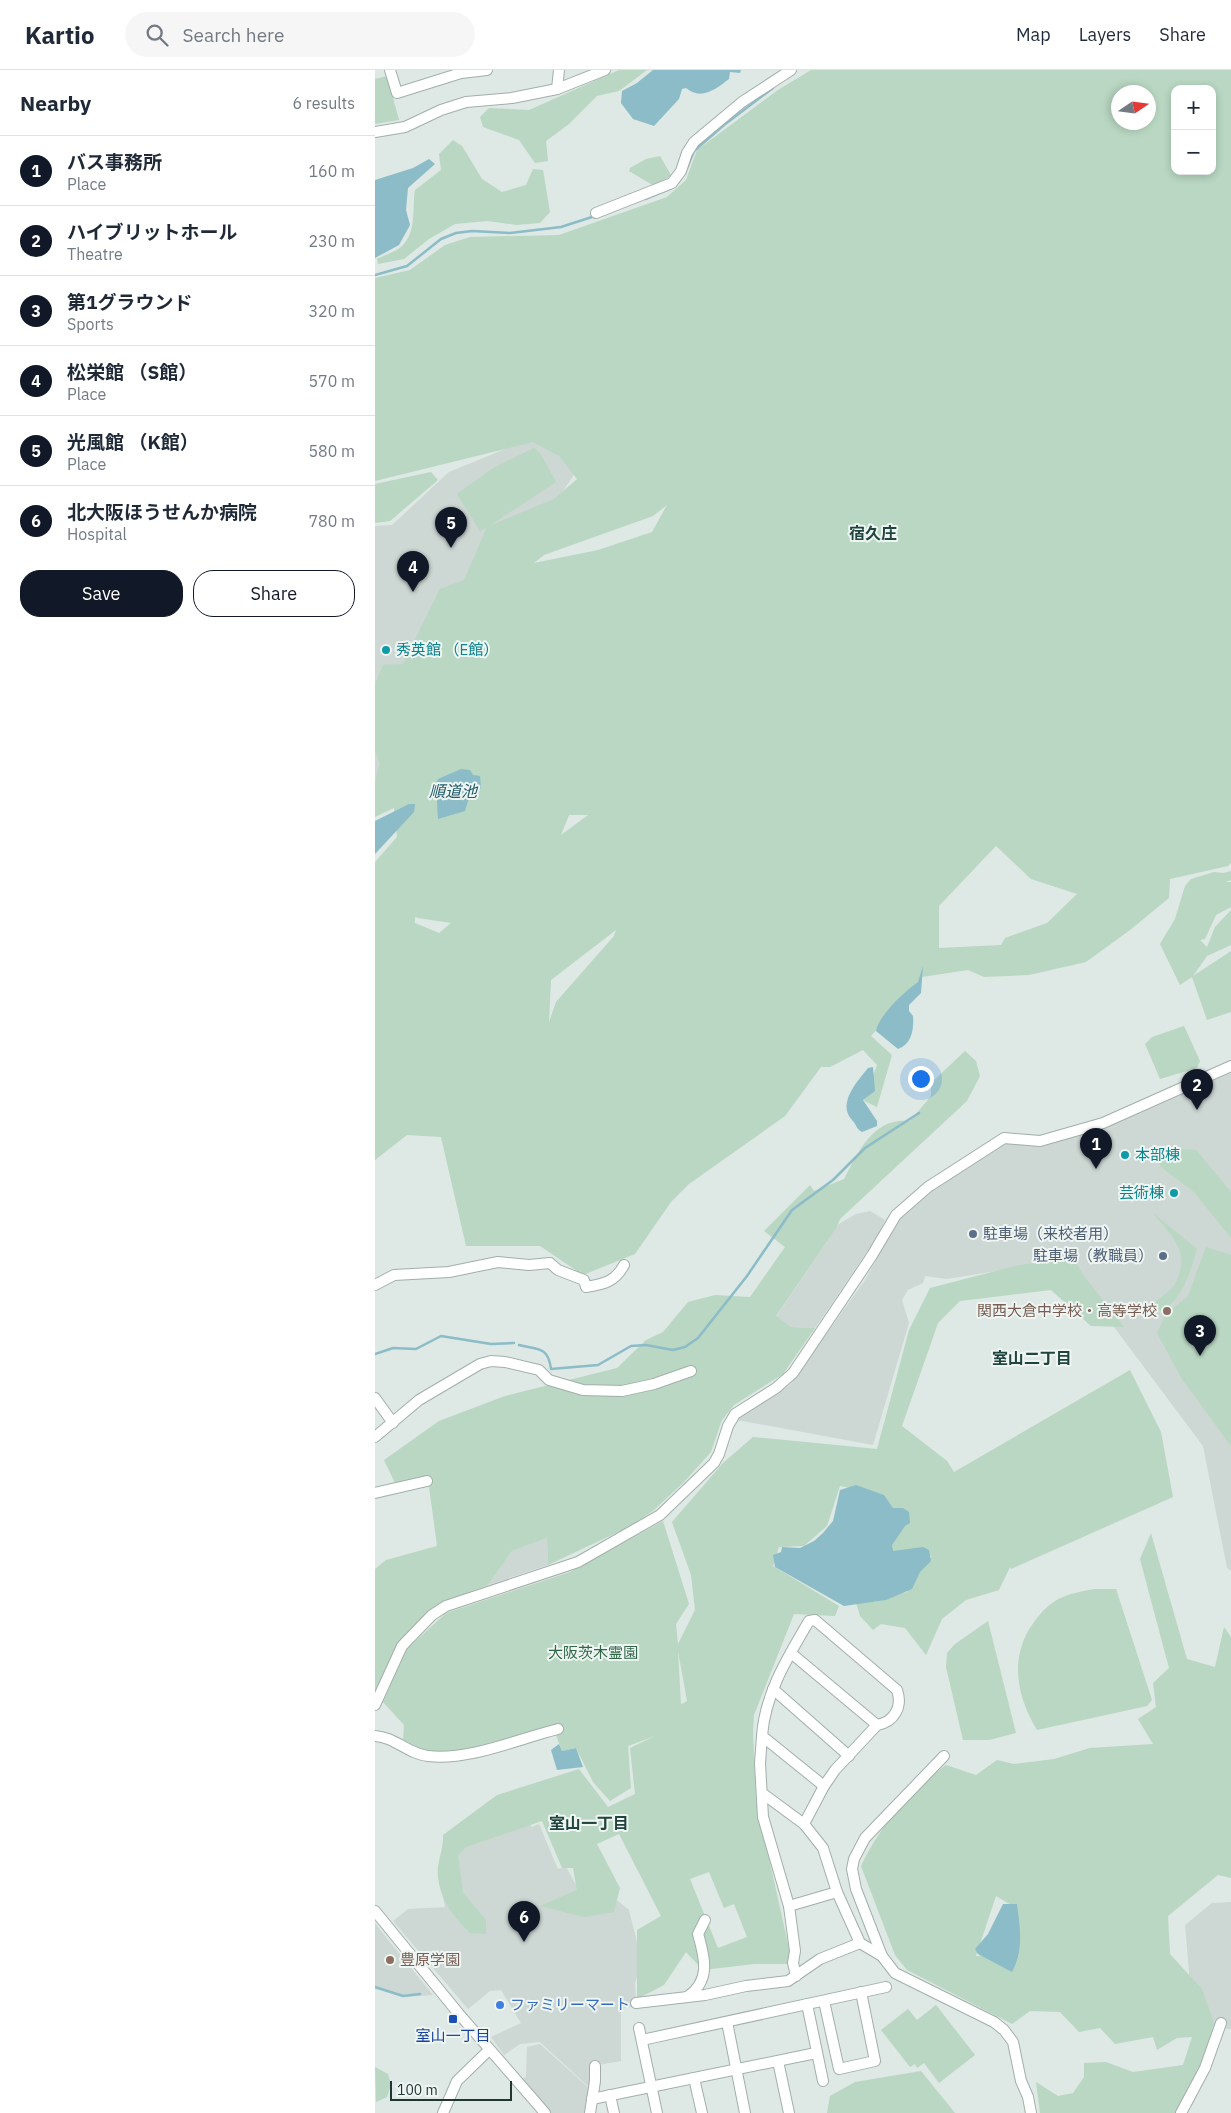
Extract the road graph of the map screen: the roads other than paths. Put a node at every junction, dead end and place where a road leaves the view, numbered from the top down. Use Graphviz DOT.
graph roads {
  1 [pos="390,70"];
  2 [pos="487,70"];
  3 [pos="559,70"];
  4 [pos="605,70"];
  5 [pos="791,70"];
  6 [pos="557,89"];
  7 [pos="375,132"];
  8 [pos="596,213"];
  9 [pos="1231,1066"];
  10 [pos="624,1265"];
  11 [pos="375,1285"];
  12 [pos="691,1371"];
  13 [pos="375,1398"];
  14 [pos="393,1423"];
  15 [pos="375,1438"];
  16 [pos="427,1481"];
  17 [pos="375,1493"];
  18 [pos="791,1653"];
  19 [pos="773,1690"];
  20 [pos="375,1705"];
  21 [pos="877,1725"];
  22 [pos="558,1728"];
  23 [pos="375,1736"];
  24 [pos="762,1736"];
  25 [pos="849,1756"];
  26 [pos="944,1756"];
  27 [pos="824,1786"];
  28 [pos="762,1794"];
  29 [pos="804,1824"];
  30 [pos="837,1892"];
  31 [pos="789,1906"];
  32 [pos="375,1911"];
  33 [pos="705,1920"];
  34 [pos="860,1943"];
  35 [pos="883,1956"];
  36 [pos="796,1976"];
  37 [pos="886,1987"];
  38 [pos="861,1992"];
  39 [pos="687,1997"];
  40 [pos="824,2001"];
  41 [pos="636,2003"];
  42 [pos="807,2004"];
  43 [pos="727,2022"];
  44 [pos="1221,2023"];
  45 [pos="639,2028"];
  46 [pos="642,2040"];
  47 [pos="489,2050"];
  48 [pos="816,2053"];
  49 [pos="778,2061"];
  50 [pos="595,2066"];
  51 [pos="735,2070"];
  52 [pos="694,2078"];
  53 [pos="823,2080"];
  54 [pos="651,2087"];
  55 [pos="610,2095"];
  56 [pos="592,2099"];
  57 [pos="443,2113"];
  58 [pos="545,2113"];
  59 [pos="590,2113"];
  60 [pos="614,2113"];
  61 [pos="657,2113"];
  62 [pos="702,2113"];
  63 [pos="745,2113"];
  64 [pos="789,2113"];
  65 [pos="1031,2113"];
  66 [pos="1181,2113"];
  1 -- 2 [label="street"];
  3 -- 6 [label="street"];
  4 -- 6 [label="street"];
  5 -- 8 [label="street"];
  6 -- 7 [label="street"];
  9 -- 20 [label="street"];
  10 -- 11 [label="street"];
  12 -- 14 [label="street"];
  13 -- 14 [label="street"];
  14 -- 15 [label="street"];
  16 -- 17 [label="street"];
  18 -- 19 [label="street"];
  18 -- 21 [label="street"];
  18 -- 21 [label="street"];
  19 -- 24 [label="street"];
  19 -- 25 [label="street"];
  21 -- 25 [label="street"];
  22 -- 23 [label="street"];
  24 -- 27 [label="street"];
  24 -- 28 [label="street"];
  25 -- 27 [label="street"];
  26 -- 35 [label="street"];
  27 -- 29 [label="street"];
  28 -- 29 [label="street"];
  28 -- 31 [label="street"];
  29 -- 30 [label="street"];
  30 -- 31 [label="street"];
  30 -- 34 [label="street"];
  31 -- 36 [label="street"];
  32 -- 47 [label="street"];
  33 -- 39 [label="street"];
  34 -- 35 [label="street"];
  34 -- 36 [label="street"];
  35 -- 65 [label="street"];
  36 -- 39 [label="street"];
  37 -- 38 [label="street"];
  38 -- 40 [label="street"];
  38 -- 40 [label="street"];
  39 -- 41 [label="street"];
  40 -- 42 [label="street"];
  42 -- 43 [label="street"];
  42 -- 48 [label="street"];
  43 -- 46 [label="street"];
  43 -- 51 [label="street"];
  44 -- 66 [label="street"];
  45 -- 46 [label="street"];
  46 -- 54 [label="street"];
  47 -- 57 [label="street"];
  47 -- 58 [label="street"];
  48 -- 49 [label="street"];
  48 -- 53 [label="street"];
  49 -- 51 [label="street"];
  49 -- 64 [label="street"];
  50 -- 56 [label="street"];
  51 -- 52 [label="street"];
  51 -- 63 [label="street"];
  52 -- 54 [label="street"];
  52 -- 62 [label="street"];
  54 -- 55 [label="street"];
  54 -- 61 [label="street"];
  55 -- 56 [label="street"];
  55 -- 60 [label="street"];
  56 -- 59 [label="street"];
}
